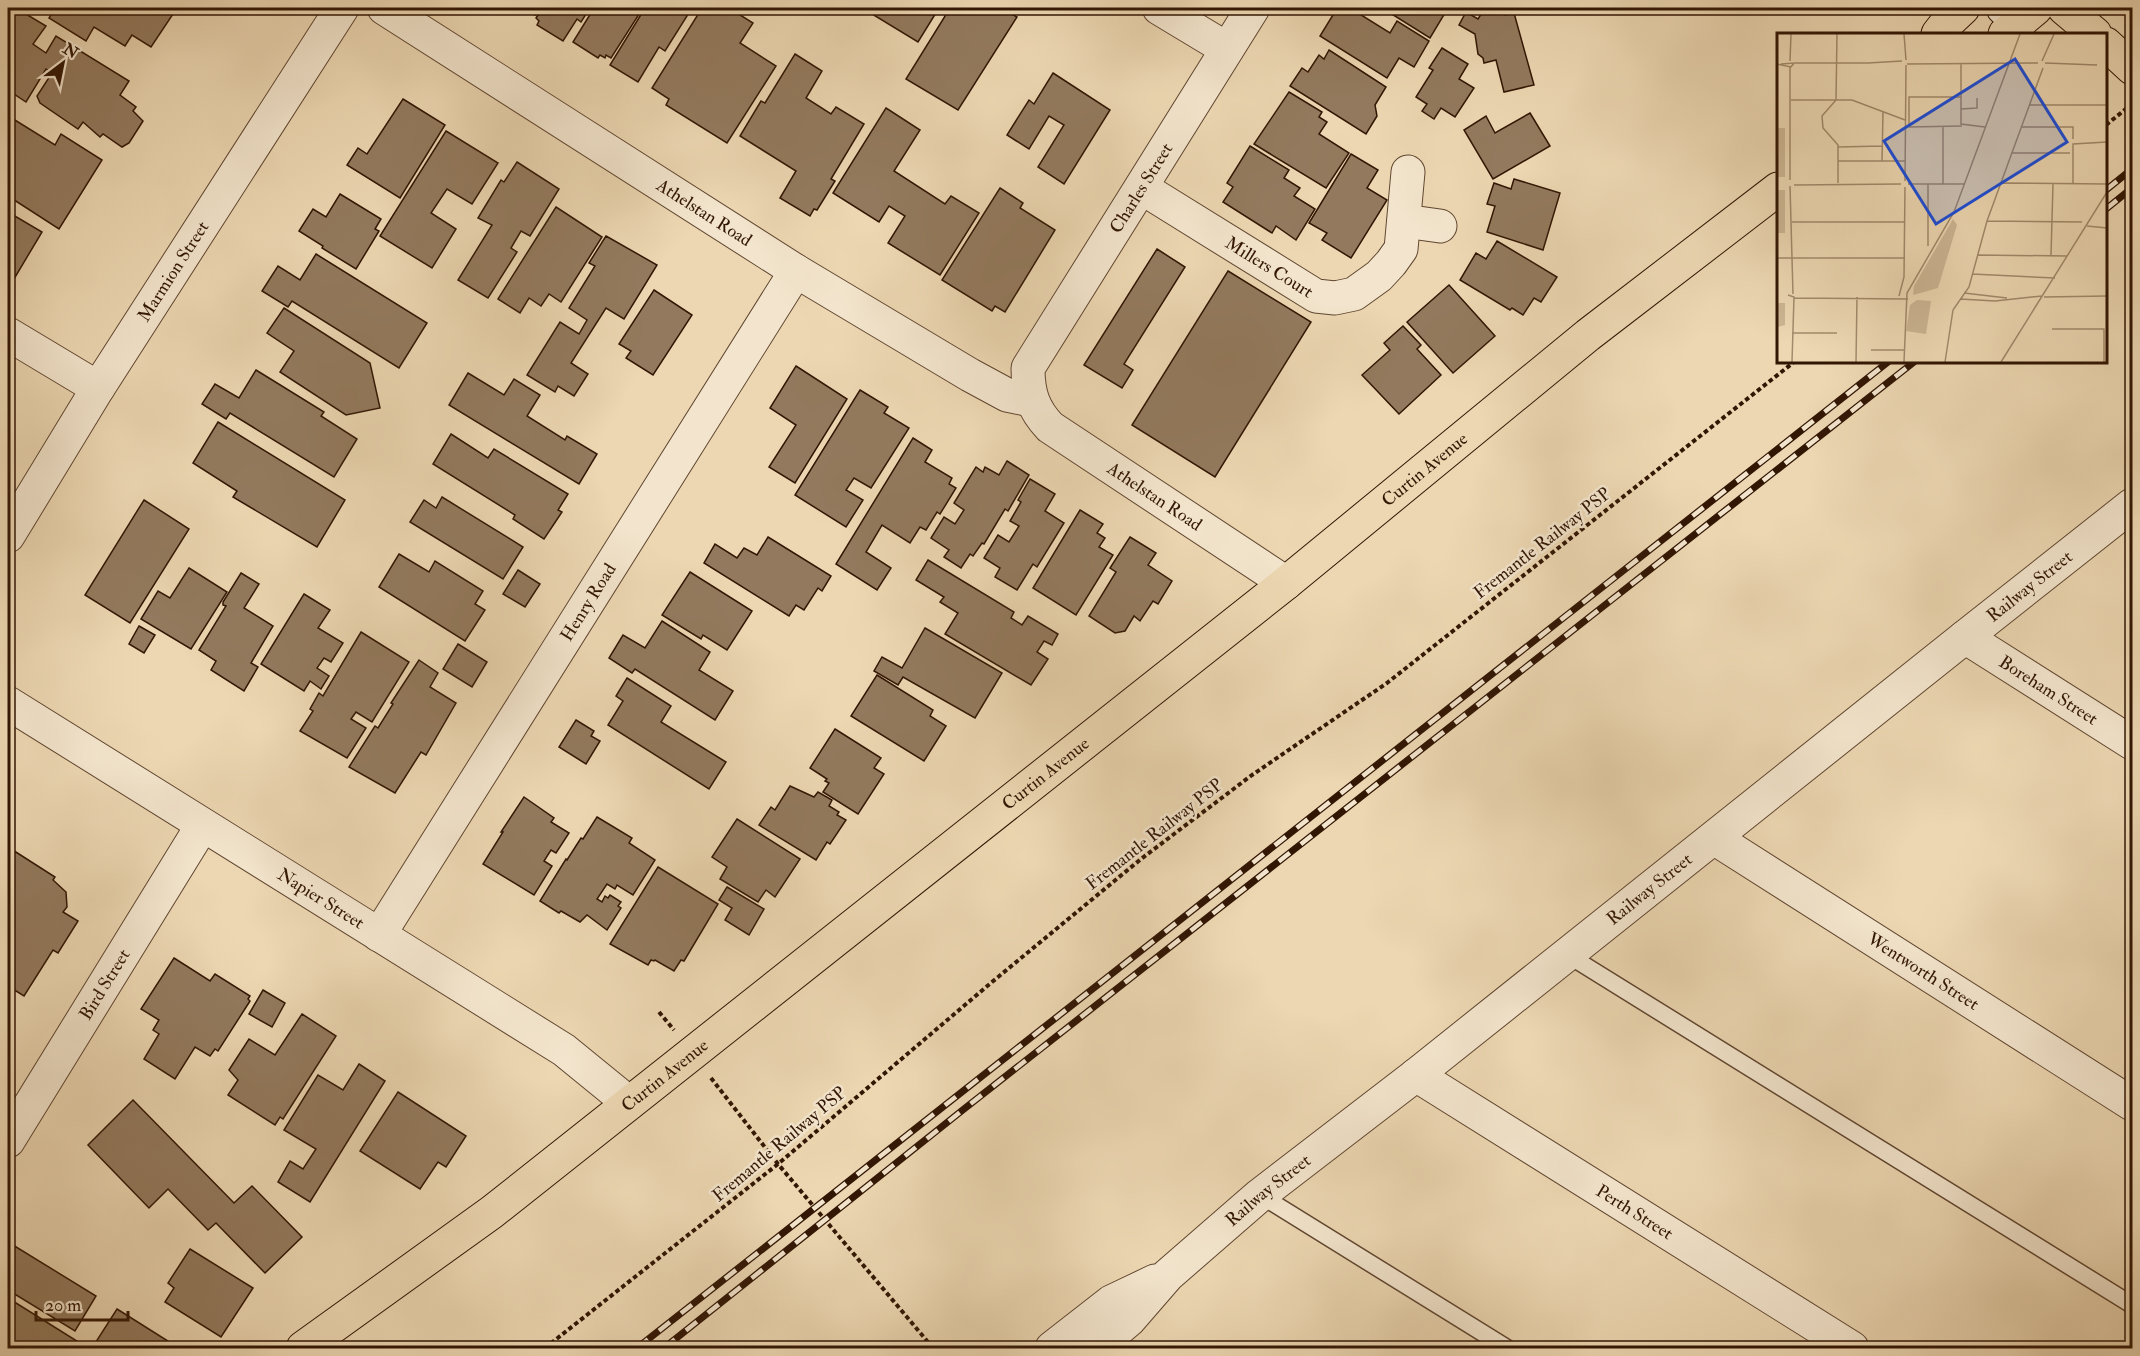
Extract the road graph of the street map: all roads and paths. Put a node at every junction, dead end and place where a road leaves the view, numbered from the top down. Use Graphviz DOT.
graph roads {
  1 [pos="342,8"];
  2 [pos="1159,8"];
  3 [pos="1253,8"];
  4 [pos="1963,8"];
  5 [pos="2064,8"];
  6 [pos="398,12"];
  7 [pos="1939,33"];
  8 [pos="2094,33"];
  9 [pos="2107,46"];
  10 [pos="1227,49"];
  11 [pos="2126,84"];
  12 [pos="2107,123"];
  13 [pos="1408,172"];
  14 [pos="1142,188"];
  15 [pos="1777,191"];
  16 [pos="1404,221"];
  17 [pos="1440,226"];
  18 [pos="796,270"];
  19 [pos="8,334"];
  20 [pos="1793,363"];
  21 [pos="1029,384"];
  22 [pos="98,388"];
  23 [pos="2133,505"];
  24 [pos="8,536"];
  25 [pos="1286,583"];
  26 [pos="1965,637"];
  27 [pos="8,703"];
  28 [pos="2133,743"];
  29 [pos="202,826"];
  30 [pos="1714,838"];
  31 [pos="379,935"];
  32 [pos="1568,955"];
  33 [pos="659,1012"];
  34 [pos="678,1036"];
  35 [pos="707,1074"];
  36 [pos="1416,1075"];
  37 [pos="629,1104"];
  38 [pos="2133,1104"];
  39 [pos="8,1141"];
  40 [pos="778,1164"];
  41 [pos="1260,1195"];
  42 [pos="1168,1275"];
  43 [pos="2133,1305"];
  44 [pos="304,1348"];
  45 [pos="545,1348"];
  46 [pos="933,1348"];
  47 [pos="1052,1348"];
  48 [pos="1096,1348"];
  49 [pos="1507,1348"];
  50 [pos="1852,1348"];
  1 -- 22 [label="street, Marmion Street"];
  2 -- 10 [label="street"];
  3 -- 10 [label="street, Charles Street"];
  4 -- 7 [label="main road"];
  5 -- 8 [label="main road"];
  6 -- 18 [label="street, Athelstan Road"];
  9 -- 11 [label="main road"];
  10 -- 14 [label="street, Charles Street"];
  11 -- 12 [label="path"];
  13 -- 16 [label="street, Millers Court"];
  14 -- 16 [label="street, Millers Court"];
  14 -- 21 [label="street, Charles Street"];
  15 -- 25 [label="main road, Curtin Avenue"];
  16 -- 17 [label="street"];
  18 -- 21 [label="street, Athelstan Road"];
  18 -- 31 [label="street, Henry Road"];
  19 -- 22 [label="street"];
  20 -- 40 [label="path, Fremantle Railway PSP"];
  21 -- 25 [label="street, Athelstan Road"];
  22 -- 24 [label="street, Marmion Street"];
  23 -- 26 [label="street, Railway Street"];
  25 -- 37 [label="main road, Curtin Avenue"];
  26 -- 28 [label="street, Boreham Street"];
  26 -- 30 [label="street, Railway Street"];
  27 -- 29 [label="street, Napier Street"];
  29 -- 31 [label="street, Napier Street"];
  29 -- 39 [label="street, Bird Street"];
  30 -- 32 [label="street, Railway Street"];
  30 -- 38 [label="street, Wentworth Street"];
  31 -- 37 [label="street, Napier Street"];
  32 -- 36 [label="street, Railway Street"];
  32 -- 43 [label="lane"];
  33 -- 34 [label="path"];
  35 -- 40 [label="path"];
  36 -- 41 [label="street, Railway Street"];
  36 -- 50 [label="street, Perth Street"];
  37 -- 44 [label="main road, Curtin Avenue"];
  40 -- 45 [label="path, Fremantle Railway PSP"];
  40 -- 46 [label="path"];
  41 -- 42 [label="street, Railway Street"];
  41 -- 49 [label="lane"];
  42 -- 47 [label="street, Railway Street"];
  42 -- 48 [label="street, Railway Street"];
}
